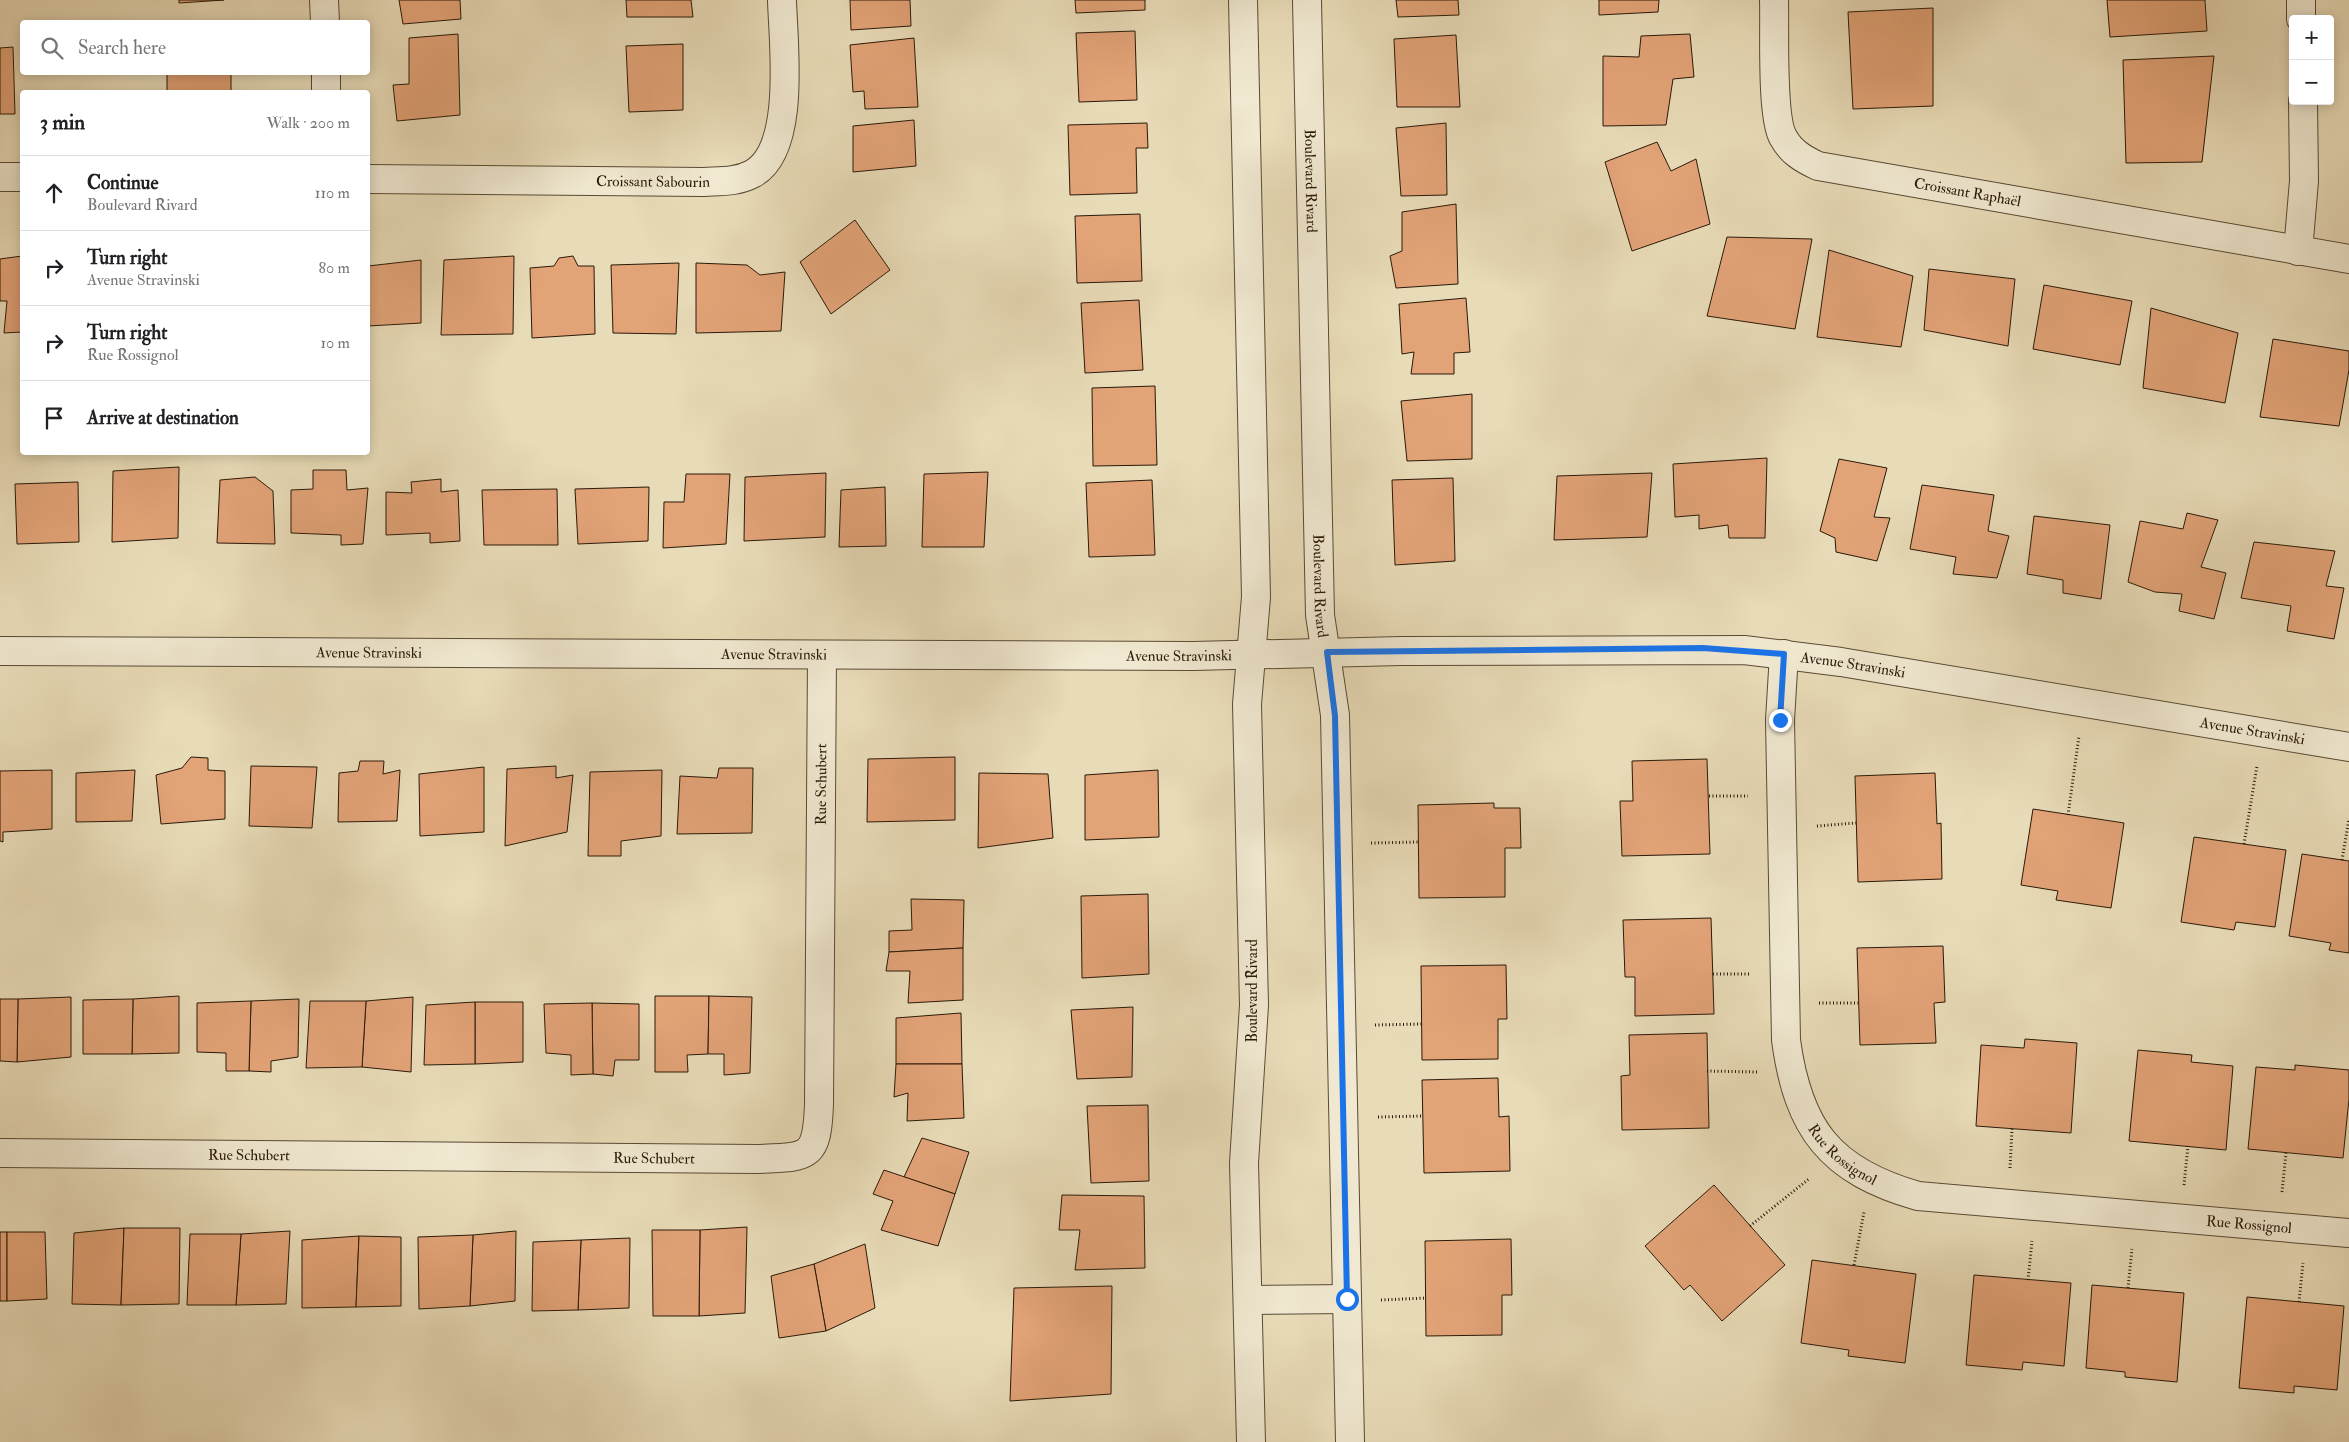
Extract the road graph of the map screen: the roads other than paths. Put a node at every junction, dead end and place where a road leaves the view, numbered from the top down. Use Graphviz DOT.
graph roads {
  1 [pos="324,0"];
  2 [pos="782,0"];
  3 [pos="1243,0"];
  4 [pos="1307,0"];
  5 [pos="1774,0"];
  6 [pos="2301,0"];
  7 [pos="2301,15"];
  8 [pos="325,20"];
  9 [pos="326,75"];
  10 [pos="326,90"];
  11 [pos="2303,105"];
  12 [pos="0,177"];
  13 [pos="20,177"];
  14 [pos="370,179"];
  15 [pos="2298,251"];
  16 [pos="2349,259"];
  17 [pos="0,651"];
  18 [pos="1327,652"];
  19 [pos="1784,654"];
  20 [pos="822,655"];
  21 [pos="1253,655"];
  22 [pos="2349,747"];
  23 [pos="0,1153"];
  24 [pos="2349,1233"];
  25 [pos="1347,1299"];
  26 [pos="1248,1300"];
  27 [pos="1251,1442"];
  28 [pos="1350,1442"];
  1 -- 8 [label="street"];
  2 -- 14 [label="street, Croissant Sabourin"];
  3 -- 21 [label="street, Boulevard Rivard"];
  4 -- 18 [label="street, Boulevard Rivard"];
  5 -- 15 [label="street, Croissant Raphaël"];
  6 -- 7 [label="street"];
  9 -- 10 [label="street"];
  11 -- 15 [label="street"];
  12 -- 13 [label="street"];
  15 -- 16 [label="street, Croissant Raphaël"];
  17 -- 20 [label="street, Avenue Stravinski"];
  18 -- 19 [label="street, Avenue Stravinski"];
  18 -- 21 [label="street, Avenue Stravinski"];
  18 -- 25 [label="street, Boulevard Rivard"];
  19 -- 22 [label="street, Avenue Stravinski"];
  19 -- 24 [label="street, Rue Rossignol"];
  20 -- 21 [label="street, Avenue Stravinski"];
  20 -- 23 [label="street, Rue Schubert"];
  21 -- 26 [label="street, Boulevard Rivard"];
  25 -- 26 [label="street"];
  25 -- 28 [label="street, Boulevard Rivard"];
  26 -- 27 [label="street, Boulevard Rivard"];
}
